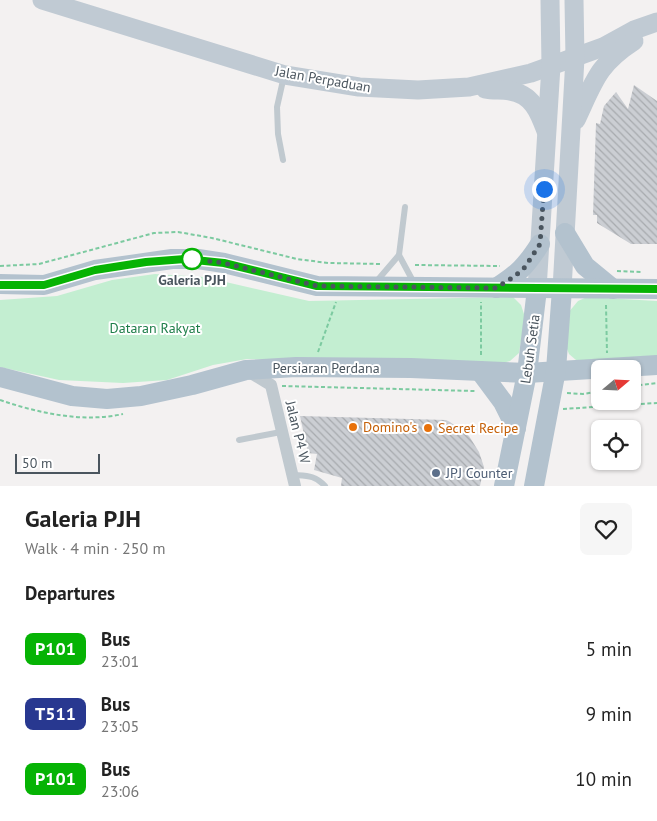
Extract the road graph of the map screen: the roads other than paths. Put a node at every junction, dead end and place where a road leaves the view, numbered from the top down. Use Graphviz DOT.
graph roads {
  1 [pos="42,0"];
  2 [pos="550,0"];
  3 [pos="574,0"];
  4 [pos="657,23"];
  5 [pos="575,58"];
  6 [pos="551,66"];
  7 [pos="285,75"];
  8 [pos="469,87"];
  9 [pos="571,130"];
  10 [pos="547,134"];
  11 [pos="283,160"];
  12 [pos="405,207"];
  13 [pos="565,233"];
  14 [pos="540,244"];
  15 [pos="399,255"];
  16 [pos="652,281"];
  17 [pos="609,283"];
  18 [pos="0,284"];
  19 [pos="372,287"];
  20 [pos="417,288"];
  21 [pos="489,288"];
  22 [pos="537,289"];
  23 [pos="562,289"];
  24 [pos="657,365"];
  25 [pos="641,366"];
  26 [pos="305,367"];
  27 [pos="591,369"];
  28 [pos="246,370"];
  29 [pos="556,370"];
  30 [pos="480,371"];
  31 [pos="527,373"];
  32 [pos="0,378"];
  33 [pos="271,385"];
  34 [pos="516,428"];
  35 [pos="281,432"];
  36 [pos="239,440"];
  37 [pos="294,480"];
  38 [pos="325,486"];
  39 [pos="504,486"];
  40 [pos="534,486"];
  1 -- 7 [label="street, Jalan Perpaduan"];
  2 -- 6 [label="street, Lebuh Setia"];
  3 -- 5 [label="street, Lebuh Setia"];
  4 -- 5 [label="street, Jalan Perpaduan"];
  4 -- 9 [label="street"];
  5 -- 6 [label="street, Jalan Perpaduan"];
  5 -- 9 [label="street, Lebuh Setia"];
  6 -- 8 [label="street, Jalan Perpaduan"];
  6 -- 10 [label="street, Lebuh Setia"];
  7 -- 8 [label="street, Jalan Perpaduan"];
  7 -- 11 [label="lane"];
  8 -- 10 [label="street"];
  9 -- 13 [label="street, Lebuh Setia"];
  10 -- 14 [label="street, Lebuh Setia"];
  12 -- 15 [label="lane"];
  13 -- 17 [label="main road"];
  13 -- 23 [label="street, Lebuh Setia"];
  14 -- 21 [label="main road"];
  14 -- 22 [label="street, Lebuh Setia"];
  15 -- 19 [label="lane"];
  15 -- 20 [label="lane"];
  16 -- 17 [label="main road"];
  17 -- 23 [label="main road"];
  18 -- 19 [label="main road"];
  19 -- 20 [label="main road"];
  20 -- 21 [label="main road"];
  21 -- 22 [label="main road"];
  22 -- 23 [label="main road"];
  22 -- 31 [label="main road, Lebuh Setia"];
  23 -- 29 [label="main road, Lebuh Setia"];
  24 -- 25 [label="main road, Persiaran Perdana"];
  26 -- 28 [label="main road, Persiaran Perdana"];
  26 -- 30 [label="main road, Persiaran Perdana"];
  26 -- 33 [label="street"];
  27 -- 29 [label="main road, Persiaran Perdana"];
  28 -- 32 [label="main road, Persiaran Perdana"];
  28 -- 33 [label="street"];
  29 -- 31 [label="main road, Persiaran Perdana"];
  29 -- 40 [label="main road, Lebuh Setia"];
  30 -- 31 [label="main road, Persiaran Perdana"];
  30 -- 34 [label="main road"];
  31 -- 34 [label="main road, Lebuh Setia"];
  33 -- 35 [label="street, Jalan P4 W"];
  34 -- 39 [label="main road, Lebuh Setia"];
  35 -- 36 [label="lane"];
  35 -- 37 [label="street, Jalan P4 W"];
  37 -- 38 [label="lane"];
}
